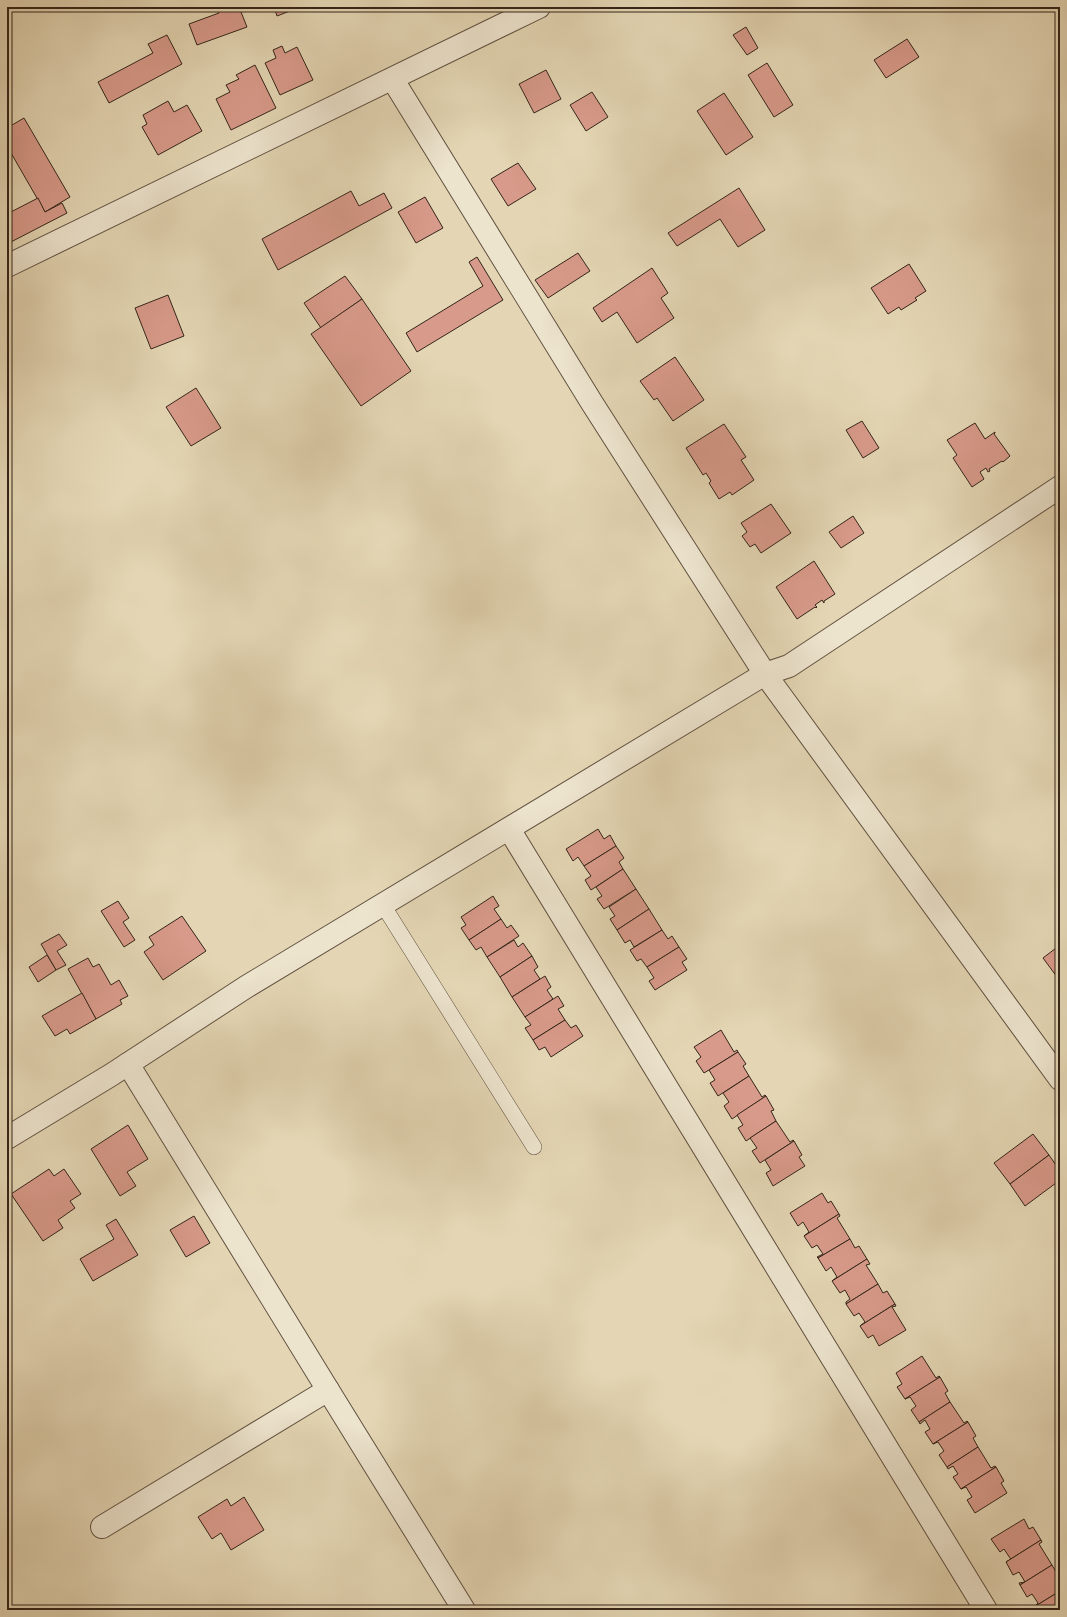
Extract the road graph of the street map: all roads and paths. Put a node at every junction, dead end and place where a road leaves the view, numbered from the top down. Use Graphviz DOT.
graph roads {
  1 [pos="539,7"];
  2 [pos="392,80"];
  3 [pos="7,266"];
  4 [pos="1060,487"];
  5 [pos="765,674"];
  6 [pos="509,829"];
  7 [pos="383,905"];
  8 [pos="128,1064"];
  9 [pos="1060,1079"];
  10 [pos="7,1138"];
  11 [pos="534,1148"];
  12 [pos="328,1390"];
  13 [pos="102,1527"];
  14 [pos="464,1610"];
  15 [pos="986,1610"];
  1 -- 2 [label="street"];
  2 -- 3 [label="street"];
  2 -- 5 [label="street"];
  4 -- 5 [label="street"];
  5 -- 6 [label="street"];
  5 -- 9 [label="street"];
  6 -- 7 [label="street"];
  6 -- 15 [label="street"];
  7 -- 8 [label="street"];
  7 -- 11 [label="lane"];
  8 -- 10 [label="street"];
  8 -- 12 [label="street"];
  12 -- 13 [label="street"];
  12 -- 14 [label="street"];
}
